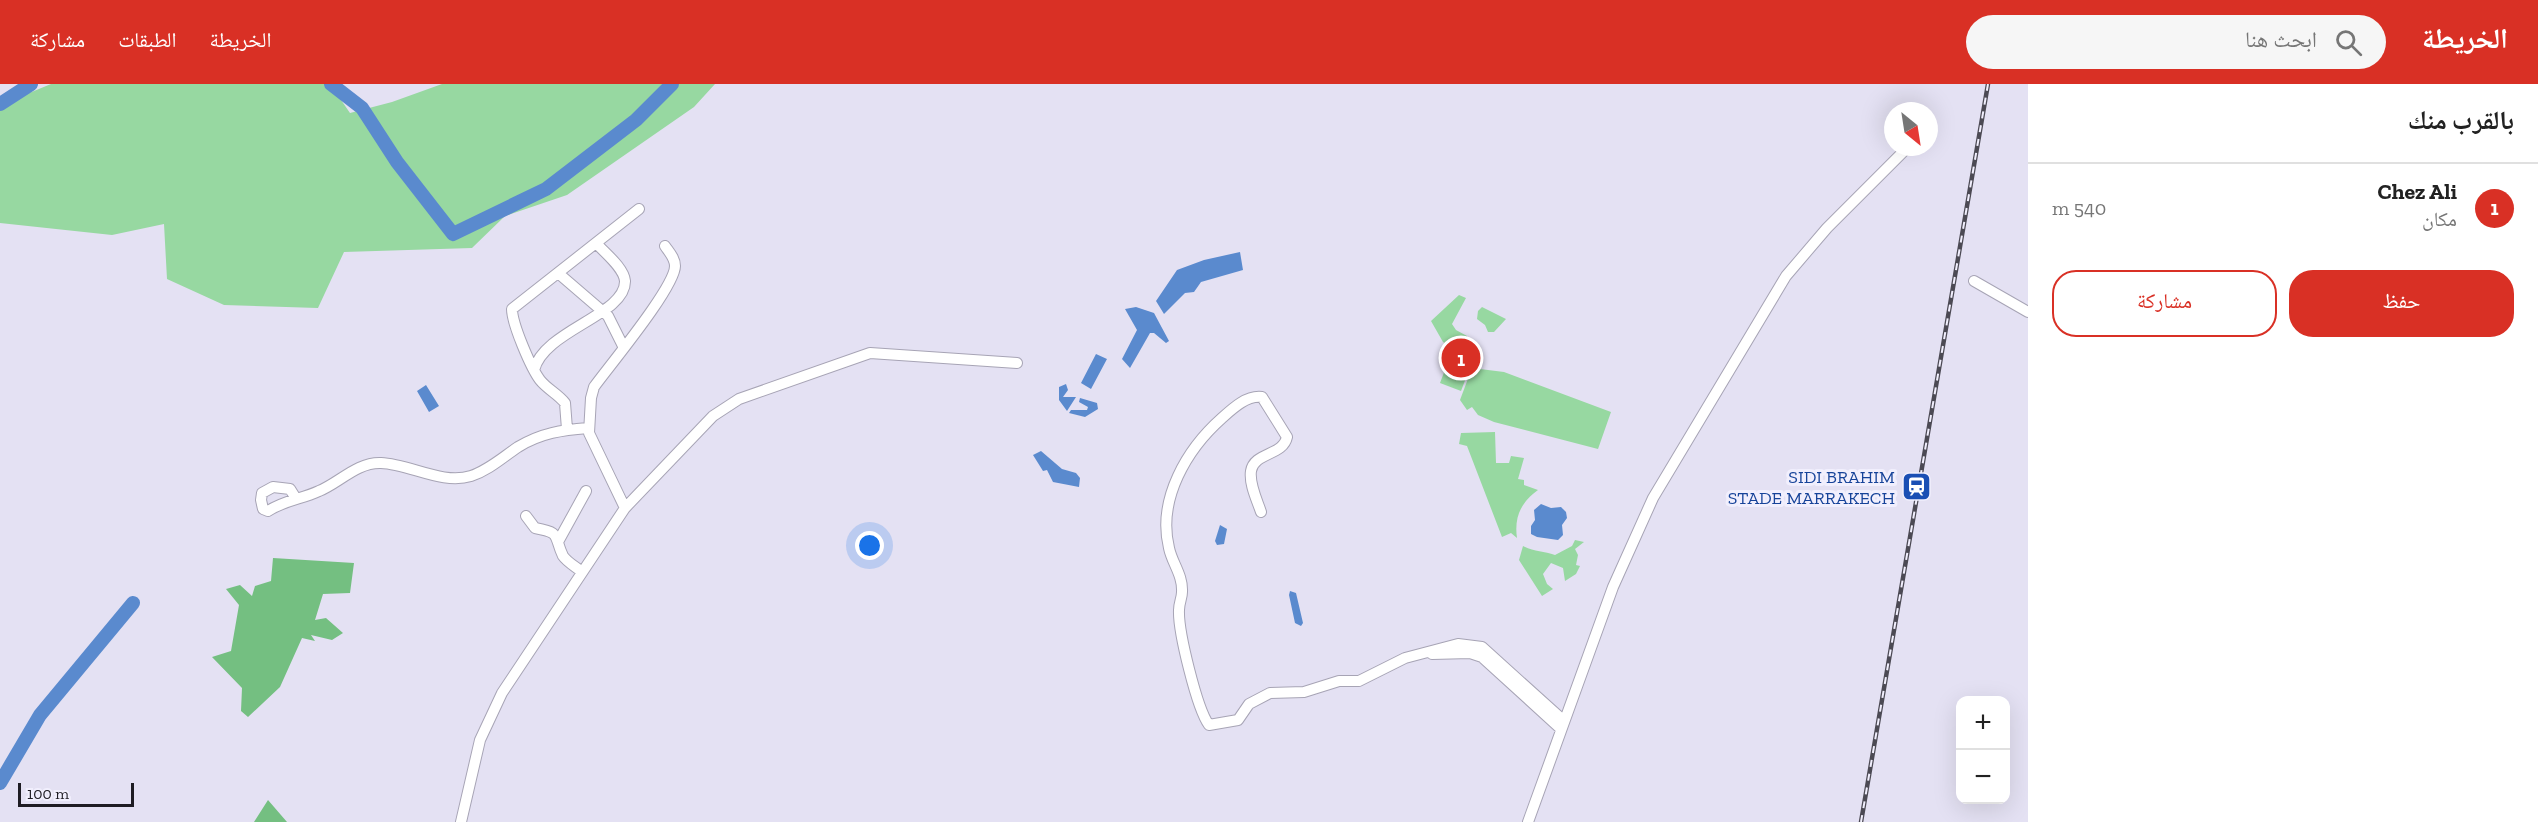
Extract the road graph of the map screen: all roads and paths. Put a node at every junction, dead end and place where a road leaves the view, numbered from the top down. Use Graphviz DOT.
graph roads {
  1 [pos="1899,156"];
  2 [pos="639,209"];
  3 [pos="597,244"];
  4 [pos="664,246"];
  5 [pos="558,273"];
  6 [pos="1974,281"];
  7 [pos="604,311"];
  8 [pos="2028,312"];
  9 [pos="623,346"];
  10 [pos="1017,363"];
  11 [pos="534,370"];
  12 [pos="588,428"];
  13 [pos="567,429"];
  14 [pos="586,491"];
  15 [pos="295,497"];
  16 [pos="625,508"];
  17 [pos="1261,513"];
  18 [pos="526,516"];
  19 [pos="559,540"];
  20 [pos="582,572"];
  21 [pos="1563,725"];
  22 [pos="461,822"];
  23 [pos="1528,822"];
  1 -- 21 [label="street"];
  2 -- 3 [label="street"];
  3 -- 5 [label="street"];
  3 -- 7 [label="street"];
  4 -- 9 [label="street"];
  5 -- 7 [label="street"];
  5 -- 11 [label="street"];
  6 -- 8 [label="street"];
  7 -- 9 [label="street"];
  7 -- 11 [label="street"];
  9 -- 12 [label="street"];
  10 -- 16 [label="street"];
  11 -- 13 [label="street"];
  12 -- 13 [label="street"];
  12 -- 16 [label="street"];
  13 -- 15 [label="street"];
  14 -- 19 [label="street"];
  16 -- 20 [label="street"];
  17 -- 21 [label="street"];
  18 -- 19 [label="street"];
  19 -- 20 [label="street"];
  20 -- 22 [label="street"];
  21 -- 23 [label="street"];
}
